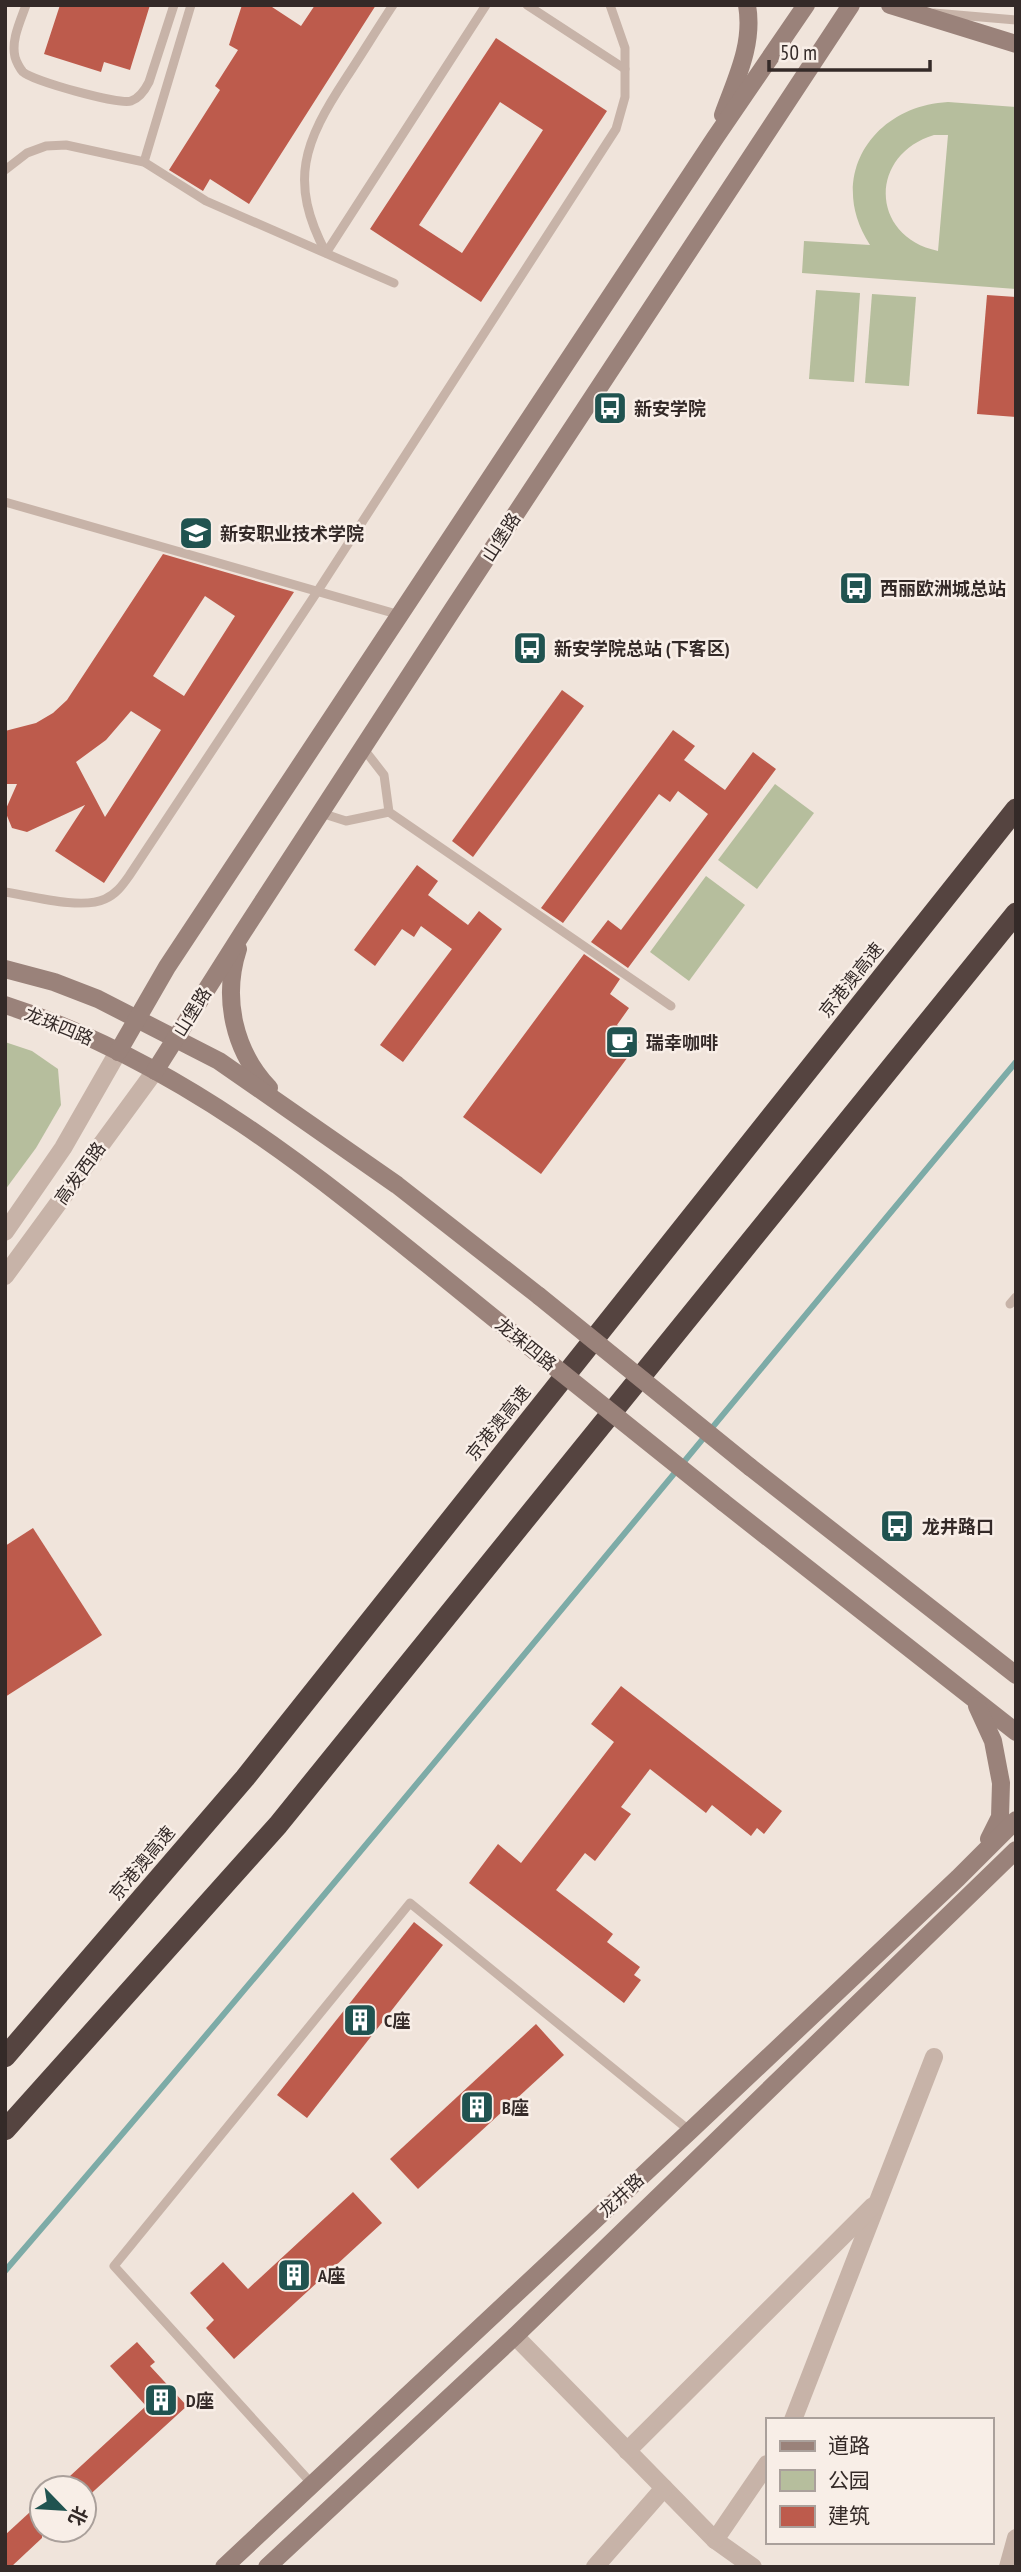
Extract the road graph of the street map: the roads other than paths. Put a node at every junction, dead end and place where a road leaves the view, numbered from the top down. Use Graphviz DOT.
graph roads {
  1 [pos="26,5"];
  2 [pos="174,5"];
  3 [pos="191,5"];
  4 [pos="393,5"];
  5 [pos="486,5"];
  6 [pos="527,5"];
  7 [pos="610,5"];
  8 [pos="747,5"];
  9 [pos="806,5"];
  10 [pos="851,5"];
  11 [pos="890,5"];
  12 [pos="919,12"];
  13 [pos="1016,20"];
  14 [pos="9,44"];
  15 [pos="1016,44"];
  16 [pos="625,69"];
  17 [pos="715,138"];
  18 [pos="144,162"];
  19 [pos="5,170"];
  20 [pos="326,253"];
  21 [pos="394,283"];
  22 [pos="5,502"];
  23 [pos="317,592"];
  24 [pos="400,615"];
  25 [pos="363,748"];
  26 [pos="1016,809"];
  27 [pos="389,812"];
  28 [pos="321,813"];
  29 [pos="5,892"];
  30 [pos="1016,913"];
  31 [pos="243,932"];
  32 [pos="5,970"];
  33 [pos="5,1005"];
  34 [pos="671,1006"];
  35 [pos="138,1018"];
  36 [pos="176,1038"];
  37 [pos="118,1052"];
  38 [pos="155,1071"];
  39 [pos="290,1111"];
  40 [pos="5,1232"];
  41 [pos="5,1276"];
  42 [pos="1007,1661"];
  43 [pos="1016,1675"];
  44 [pos="960,1689"];
  45 [pos="1016,1732"];
  46 [pos="1016,1820"];
  47 [pos="1016,1850"];
  48 [pos="1016,1867"];
  49 [pos="958,1878"];
  50 [pos="978,1888"];
  51 [pos="5,2057"];
  52 [pos="934,2057"];
  53 [pos="5,2130"];
  54 [pos="690,2131"];
  55 [pos="878,2201"];
  56 [pos="515,2336"];
  57 [pos="794,2418"];
  58 [pos="628,2451"];
  59 [pos="766,2465"];
  60 [pos="313,2485"];
  61 [pos="664,2487"];
  62 [pos="1016,2538"];
  63 [pos="715,2540"];
  64 [pos="224,2567"];
  65 [pos="268,2567"];
  66 [pos="595,2567"];
  67 [pos="753,2567"];
  68 [pos="1009,2567"];
  1 -- 14 [label="lane"];
  2 -- 14 [label="lane"];
  3 -- 18 [label="lane"];
  4 -- 20 [label="lane"];
  5 -- 20 [label="lane"];
  6 -- 16 [label="lane"];
  7 -- 16 [label="lane"];
  8 -- 17 [label="main road"];
  9 -- 17 [label="main road"];
  10 -- 25 [label="main road, 山堡路"];
  11 -- 12 [label="main road"];
  12 -- 13 [label="lane"];
  12 -- 15 [label="main road"];
  16 -- 23 [label="lane"];
  17 -- 24 [label="main road"];
  18 -- 19 [label="lane"];
  18 -- 20 [label="lane"];
  20 -- 21 [label="lane"];
  22 -- 23 [label="lane"];
  23 -- 24 [label="lane"];
  23 -- 29 [label="lane"];
  24 -- 35 [label="main road"];
  25 -- 27 [label="lane"];
  25 -- 28 [label="main road, 山堡路"];
  26 -- 51 [label="highway, 京港澳高速"];
  27 -- 28 [label="lane"];
  27 -- 34 [label="lane"];
  28 -- 31 [label="main road, 山堡路"];
  30 -- 53 [label="highway"];
  31 -- 36 [label="main road, 山堡路"];
  31 -- 39 [label="main road"];
  32 -- 35 [label="main road, 龙珠四路"];
  33 -- 37 [label="main road, 龙珠四路"];
  35 -- 36 [label="main road, 龙珠四路"];
  35 -- 37 [label="main road"];
  36 -- 38 [label="main road, 山堡路"];
  36 -- 39 [label="main road, 龙珠四路"];
  37 -- 38 [label="main road, 龙珠四路"];
  37 -- 40 [label="street, 高发西路"];
  38 -- 41 [label="street, 高发西路"];
  38 -- 44 [label="main road, 龙珠四路, bridge"];
  39 -- 42 [label="main road, 龙珠四路, bridge"];
  42 -- 43 [label="main road, 龙珠四路"];
  44 -- 45 [label="main road, 龙珠四路"];
  44 -- 49 [label="main road"];
  46 -- 49 [label="main road, 龙井路"];
  47 -- 50 [label="main road, 龙井路"];
  48 -- 50 [label="main road"];
  49 -- 54 [label="main road, 龙井路"];
  50 -- 56 [label="main road, 龙井路"];
  52 -- 55 [label="street"];
  54 -- 60 [label="main road, 龙井路"];
  54 -- 60 [label="lane"];
  55 -- 57 [label="street"];
  55 -- 58 [label="street"];
  56 -- 58 [label="street"];
  56 -- 65 [label="main road, 龙井路"];
  58 -- 61 [label="street"];
  59 -- 63 [label="street"];
  60 -- 64 [label="main road, 龙井路"];
  61 -- 63 [label="street"];
  61 -- 66 [label="street"];
  62 -- 68 [label="street"];
  63 -- 67 [label="street"];
}
